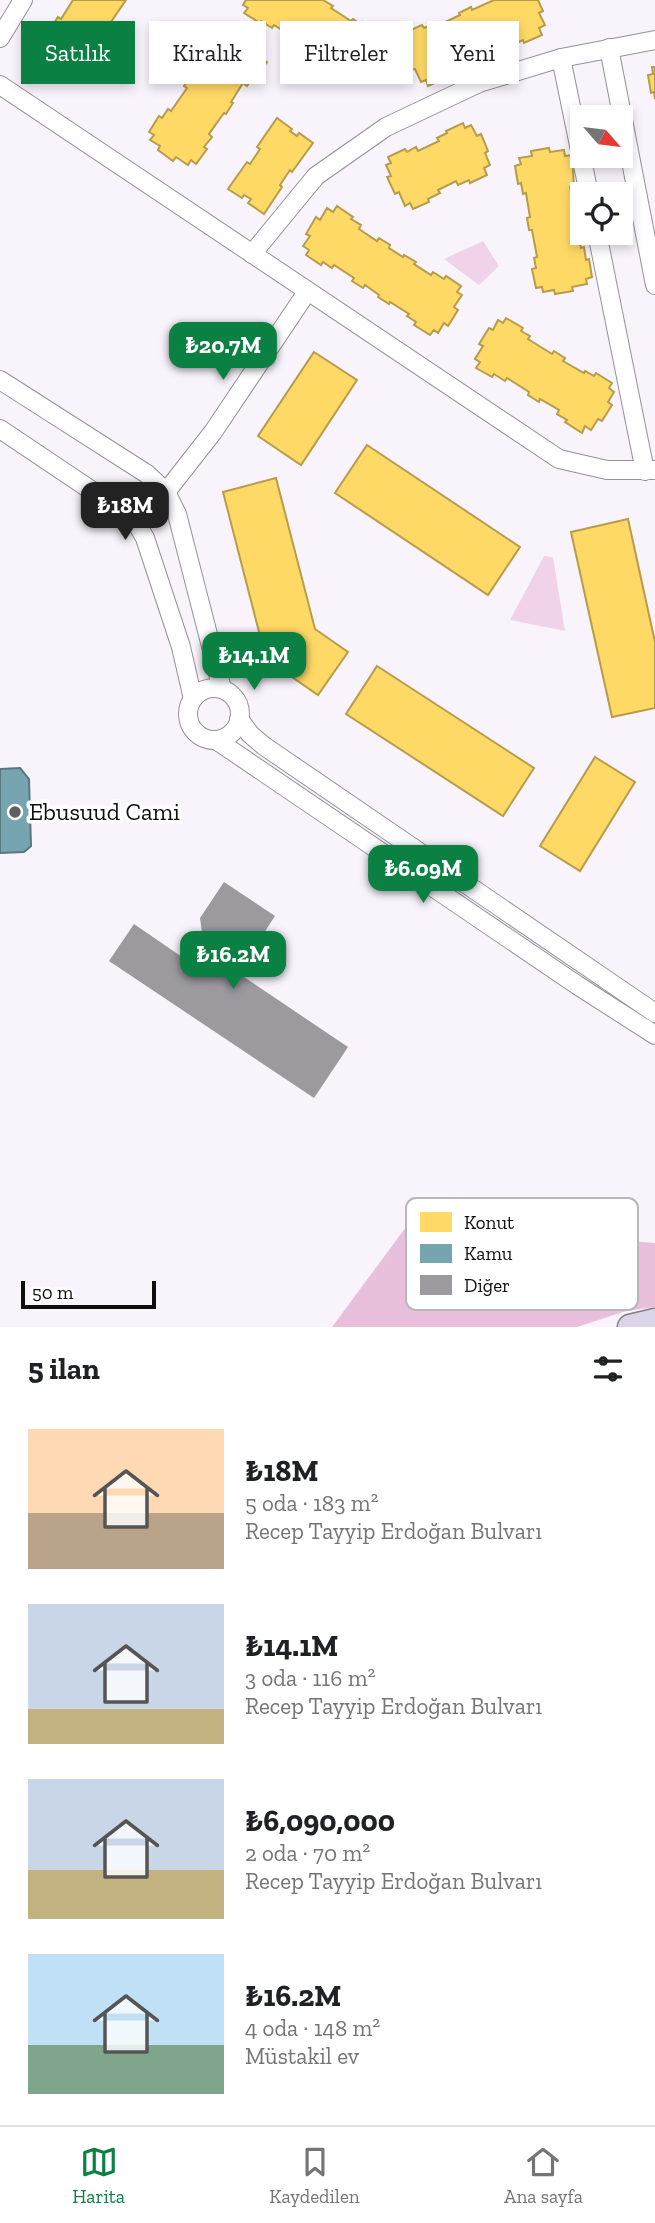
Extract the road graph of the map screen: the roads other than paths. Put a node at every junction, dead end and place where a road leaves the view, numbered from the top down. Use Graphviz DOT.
graph roads {
  1 [pos="23,0"];
  2 [pos="0,38"];
  3 [pos="655,40"];
  4 [pos="609,48"];
  5 [pos="561,58"];
  6 [pos="0,85"];
  7 [pos="587,182"];
  8 [pos="600,245"];
  9 [pos="651,245"];
  10 [pos="252,254"];
  11 [pos="655,285"];
  12 [pos="307,292"];
  13 [pos="0,380"];
  14 [pos="0,429"];
  15 [pos="650,470"];
  16 [pos="166,492"];
  17 [pos="222,689"];
  18 [pos="193,699"];
  19 [pos="239,719"];
  20 [pos="216,740"];
  21 [pos="655,1013"];
  22 [pos="655,1035"];
  23 [pos="655,1321"];
  24 [pos="630,1327"];
  1 -- 2 [label="street"];
  3 -- 4 [label="street"];
  4 -- 5 [label="street"];
  4 -- 9 [label="street"];
  5 -- 7 [label="street"];
  5 -- 10 [label="street"];
  6 -- 10 [label="street"];
  8 -- 15 [label="street"];
  9 -- 11 [label="street"];
  10 -- 12 [label="street"];
  12 -- 15 [label="street"];
  12 -- 16 [label="street"];
  13 -- 16 [label="street"];
  14 -- 18 [label="street"];
  16 -- 17 [label="street"];
  17 -- 18 [label="street"];
  17 -- 19 [label="street"];
  18 -- 20 [label="street"];
  19 -- 20 [label="street"];
  19 -- 21 [label="street"];
  20 -- 22 [label="street"];
  23 -- 24 [label="highway"];
}
